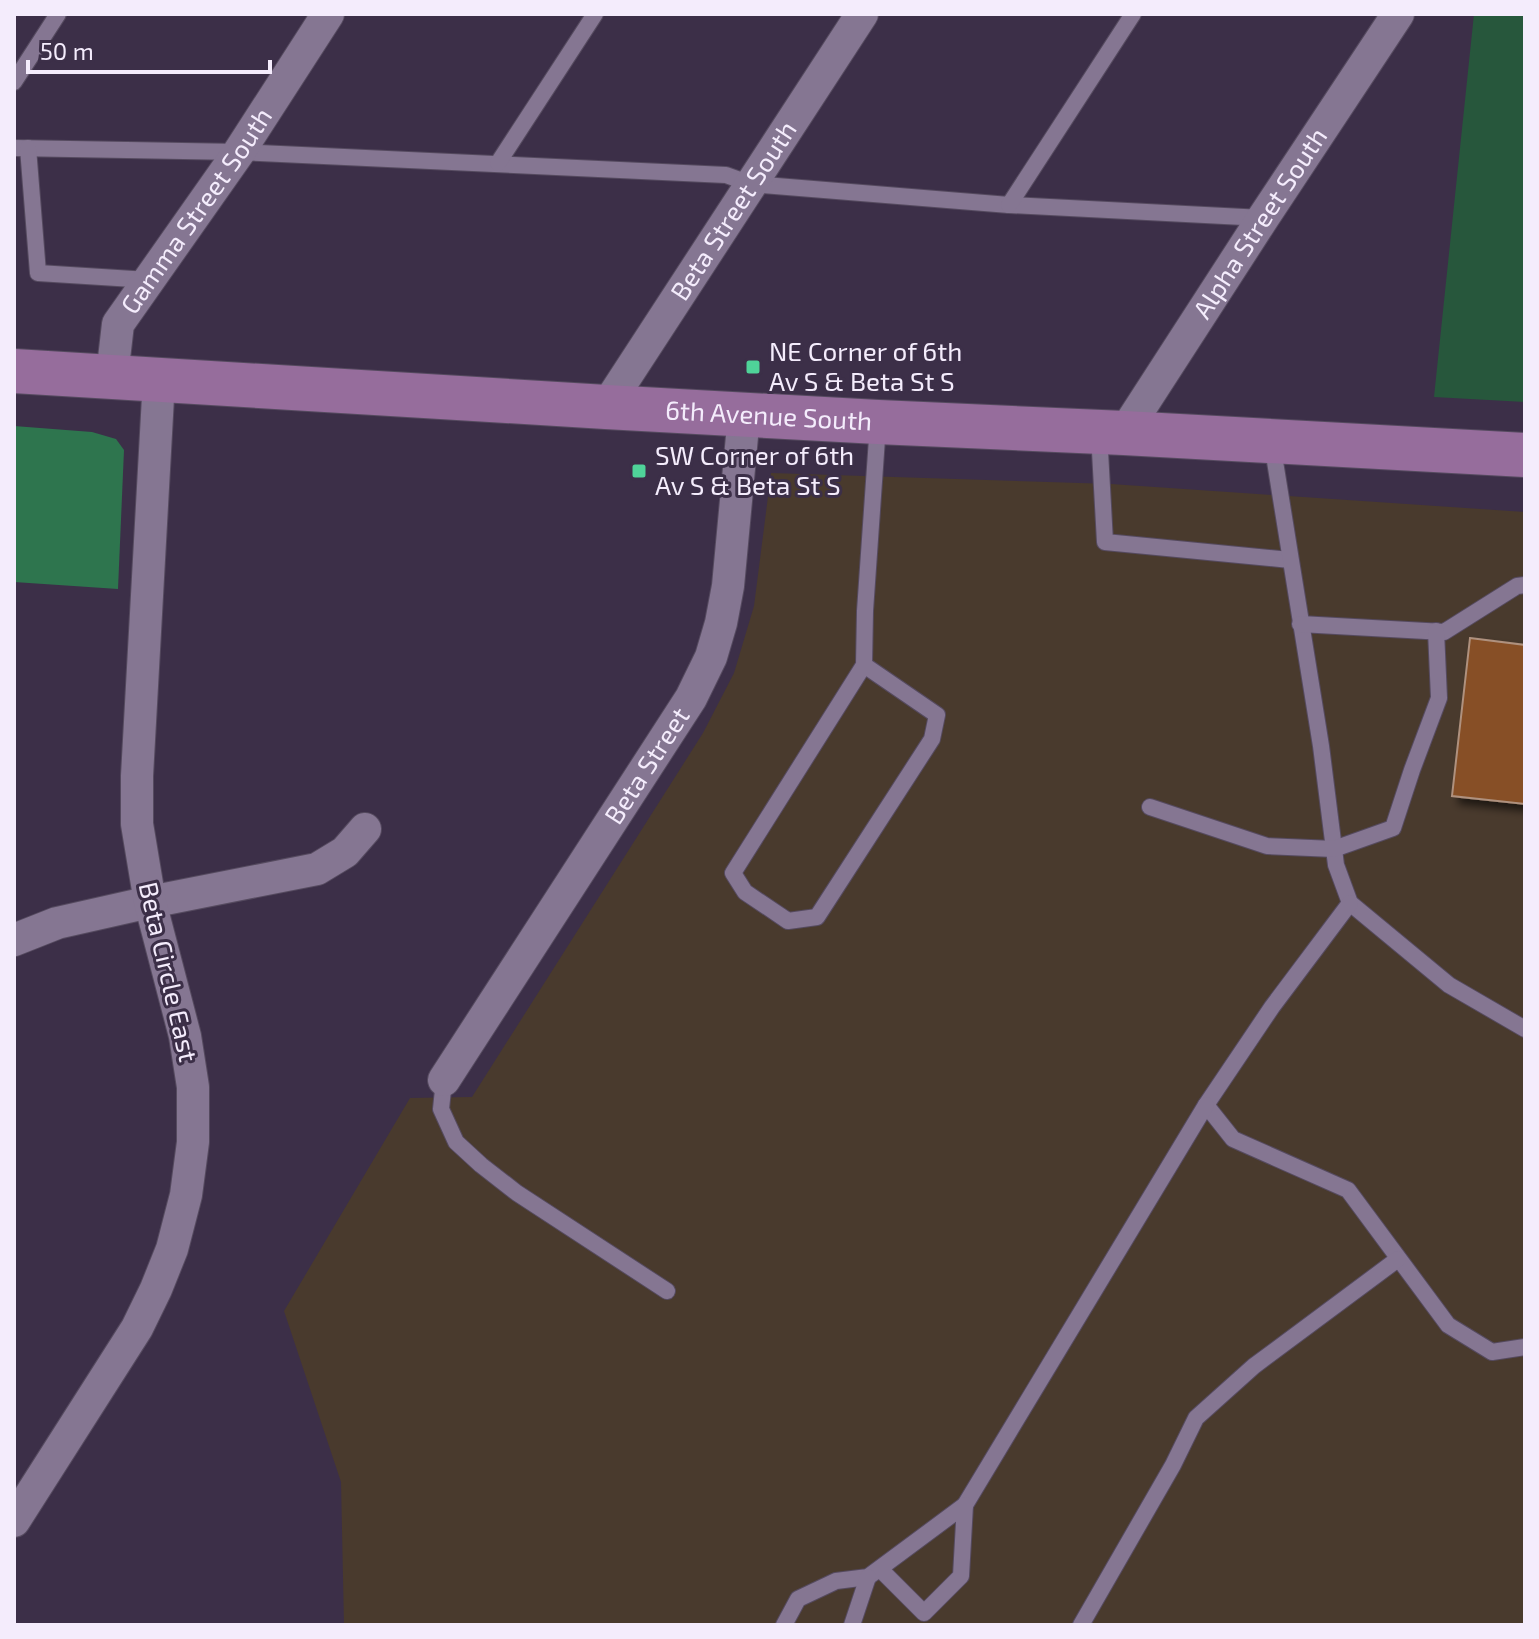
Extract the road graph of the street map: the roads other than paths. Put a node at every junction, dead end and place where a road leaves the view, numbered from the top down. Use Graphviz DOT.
graph roads {
  1 [pos="58,14"];
  2 [pos="328,14"];
  3 [pos="595,14"];
  4 [pos="862,14"];
  5 [pos="1133,14"];
  6 [pos="1398,14"];
  7 [pos="14,82"];
  8 [pos="21,148"];
  9 [pos="239,152"];
  10 [pos="498,163"];
  11 [pos="751,184"];
  12 [pos="1009,205"];
  13 [pos="1263,218"];
  14 [pos="149,280"];
  15 [pos="14,371"];
  16 [pos="112,376"];
  17 [pos="159,379"];
  18 [pos="606,407"];
  19 [pos="744,415"];
  20 [pos="878,422"];
  21 [pos="1111,432"];
  22 [pos="1271,441"];
  23 [pos="1525,455"];
  24 [pos="1290,560"];
  25 [pos="1525,585"];
  26 [pos="1300,624"];
  27 [pos="1436,631"];
  28 [pos="864,665"];
  29 [pos="1150,807"];
  30 [pos="365,829"];
  31 [pos="1334,849"];
  32 [pos="150,902"];
  33 [pos="1350,903"];
  34 [pos="14,940"];
  35 [pos="1525,1029"];
  36 [pos="444,1080"];
  37 [pos="1206,1105"];
  38 [pos="1398,1259"];
  39 [pos="667,1291"];
  40 [pos="1525,1347"];
  41 [pos="965,1505"];
  42 [pos="14,1521"];
  43 [pos="874,1573"];
  44 [pos="784,1625"];
  45 [pos="852,1625"];
  46 [pos="1081,1625"];
  1 -- 7 [label="lane"];
  2 -- 9 [label="street, Gamma Street South"];
  3 -- 10 [label="lane"];
  4 -- 11 [label="street, Beta Street South"];
  5 -- 12 [label="lane"];
  6 -- 13 [label="street, Alpha Street South"];
  8 -- 9 [label="lane"];
  8 -- 14 [label="lane"];
  9 -- 10 [label="lane"];
  9 -- 14 [label="street, Gamma Street South"];
  10 -- 11 [label="lane"];
  11 -- 12 [label="lane"];
  11 -- 18 [label="street, Beta Street South"];
  12 -- 13 [label="lane"];
  13 -- 21 [label="street, Alpha Street South"];
  14 -- 16 [label="street, Gamma Street South"];
  15 -- 16 [label="main road, 6th Avenue South"];
  16 -- 17 [label="main road, 6th Avenue South"];
  17 -- 18 [label="main road, 6th Avenue South"];
  17 -- 32 [label="street, Beta Circle East"];
  18 -- 19 [label="main road, 6th Avenue South"];
  19 -- 20 [label="main road, 6th Avenue South"];
  19 -- 36 [label="street, Beta Street"];
  20 -- 21 [label="main road, 6th Avenue South"];
  20 -- 28 [label="lane"];
  21 -- 22 [label="main road, 6th Avenue South"];
  21 -- 24 [label="lane"];
  22 -- 23 [label="main road, 6th Avenue South"];
  22 -- 24 [label="lane"];
  24 -- 26 [label="lane"];
  25 -- 27 [label="lane"];
  26 -- 27 [label="lane"];
  26 -- 31 [label="lane"];
  27 -- 31 [label="lane"];
  28 -- 28 [label="lane"];
  29 -- 31 [label="lane"];
  30 -- 32 [label="street"];
  31 -- 33 [label="lane"];
  32 -- 34 [label="street"];
  32 -- 42 [label="street, Beta Circle East"];
  33 -- 35 [label="lane"];
  33 -- 37 [label="lane"];
  36 -- 39 [label="lane"];
  37 -- 38 [label="lane"];
  37 -- 41 [label="lane"];
  38 -- 40 [label="lane"];
  38 -- 46 [label="lane"];
  41 -- 43 [label="lane"];
  41 -- 43 [label="lane"];
  43 -- 44 [label="lane"];
  43 -- 45 [label="lane"];
}
